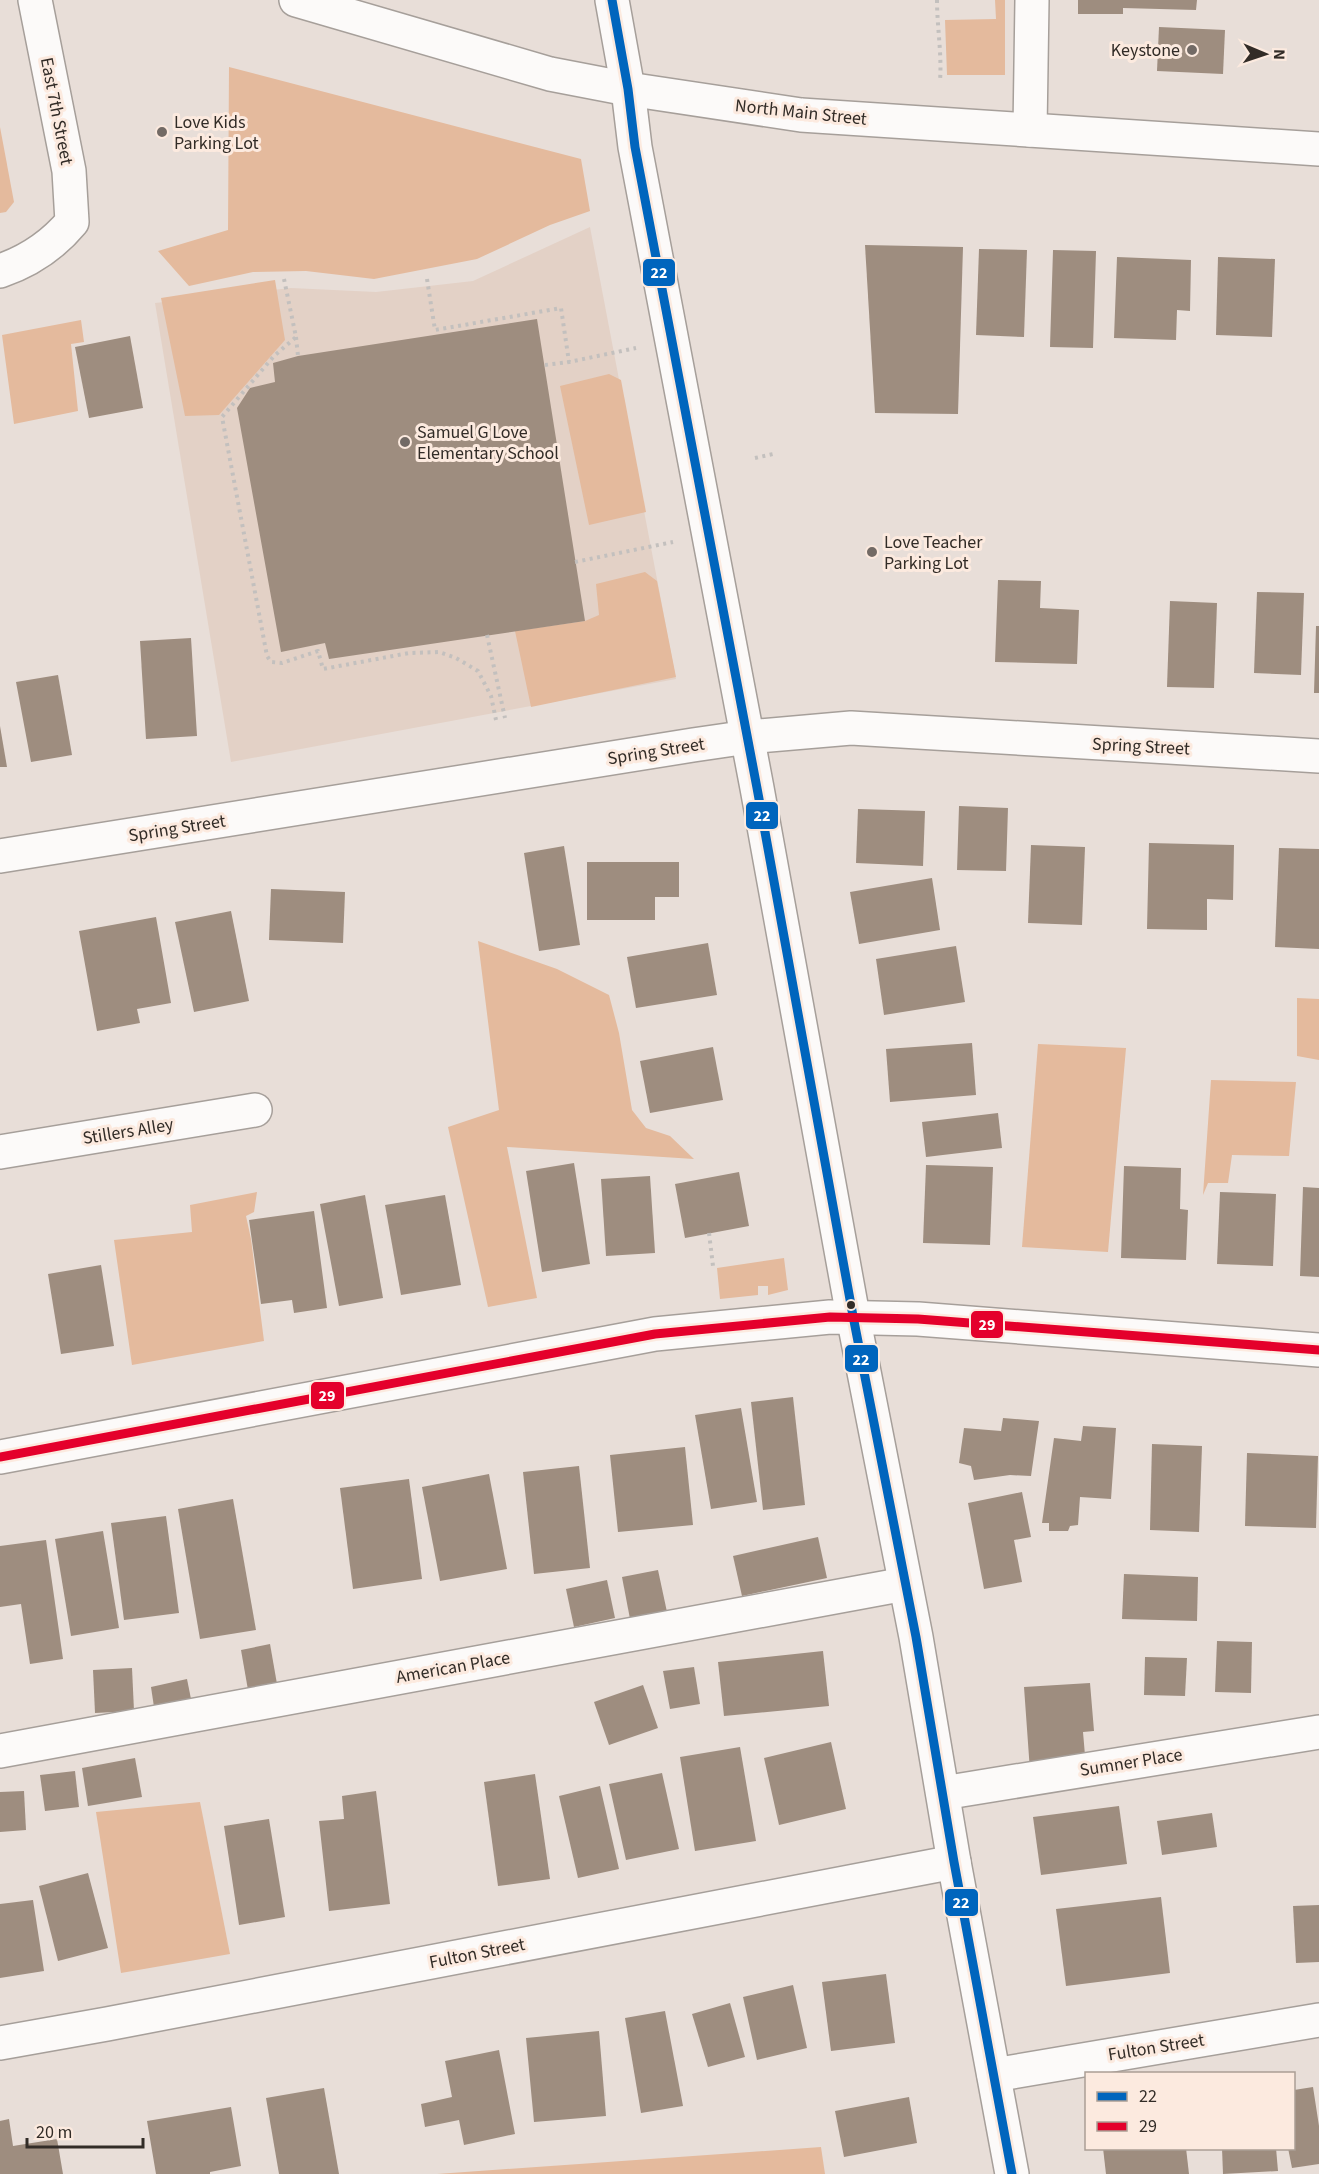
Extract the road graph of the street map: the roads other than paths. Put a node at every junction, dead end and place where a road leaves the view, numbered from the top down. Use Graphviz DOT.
graph roads {
  1 [pos="35,0"];
  2 [pos="296,0"];
  3 [pos="612,0"];
  4 [pos="1032,0"];
  5 [pos="327,5"];
  6 [pos="628,89"];
  7 [pos="1030,130"];
  8 [pos="1319,148"];
  9 [pos="0,271"];
  10 [pos="748,737"];
  11 [pos="1319,756"];
  12 [pos="0,856"];
  13 [pos="255,1110"];
  14 [pos="0,1152"];
  15 [pos="853,1316"];
  16 [pos="1319,1350"];
  17 [pos="0,1457"];
  18 [pos="905,1584"];
  19 [pos="1319,1732"];
  20 [pos="0,1751"];
  21 [pos="943,1793"];
  22 [pos="954,1862"];
  23 [pos="1319,2020"];
  24 [pos="0,2043"];
  25 [pos="994,2075"];
  26 [pos="1012,2174"];
  1 -- 9 [label="main road, East 7th Street"];
  2 -- 5 [label="main road, North Main Street"];
  3 -- 6 [label="main road"];
  4 -- 7 [label="main road"];
  5 -- 6 [label="main road, North Main Street"];
  6 -- 7 [label="main road, North Main Street"];
  6 -- 10 [label="main road"];
  7 -- 8 [label="main road, North Main Street"];
  10 -- 11 [label="main road, Spring Street"];
  10 -- 12 [label="main road, Spring Street"];
  10 -- 15 [label="main road"];
  13 -- 14 [label="main road, Stillers Alley"];
  15 -- 16 [label="main road"];
  15 -- 17 [label="main road"];
  15 -- 18 [label="main road"];
  18 -- 20 [label="main road, American Place"];
  18 -- 21 [label="main road"];
  19 -- 21 [label="main road, Sumner Place"];
  21 -- 22 [label="main road"];
  22 -- 24 [label="main road, Fulton Street"];
  22 -- 25 [label="main road"];
  23 -- 25 [label="main road, Fulton Street"];
  25 -- 26 [label="main road"];
}
